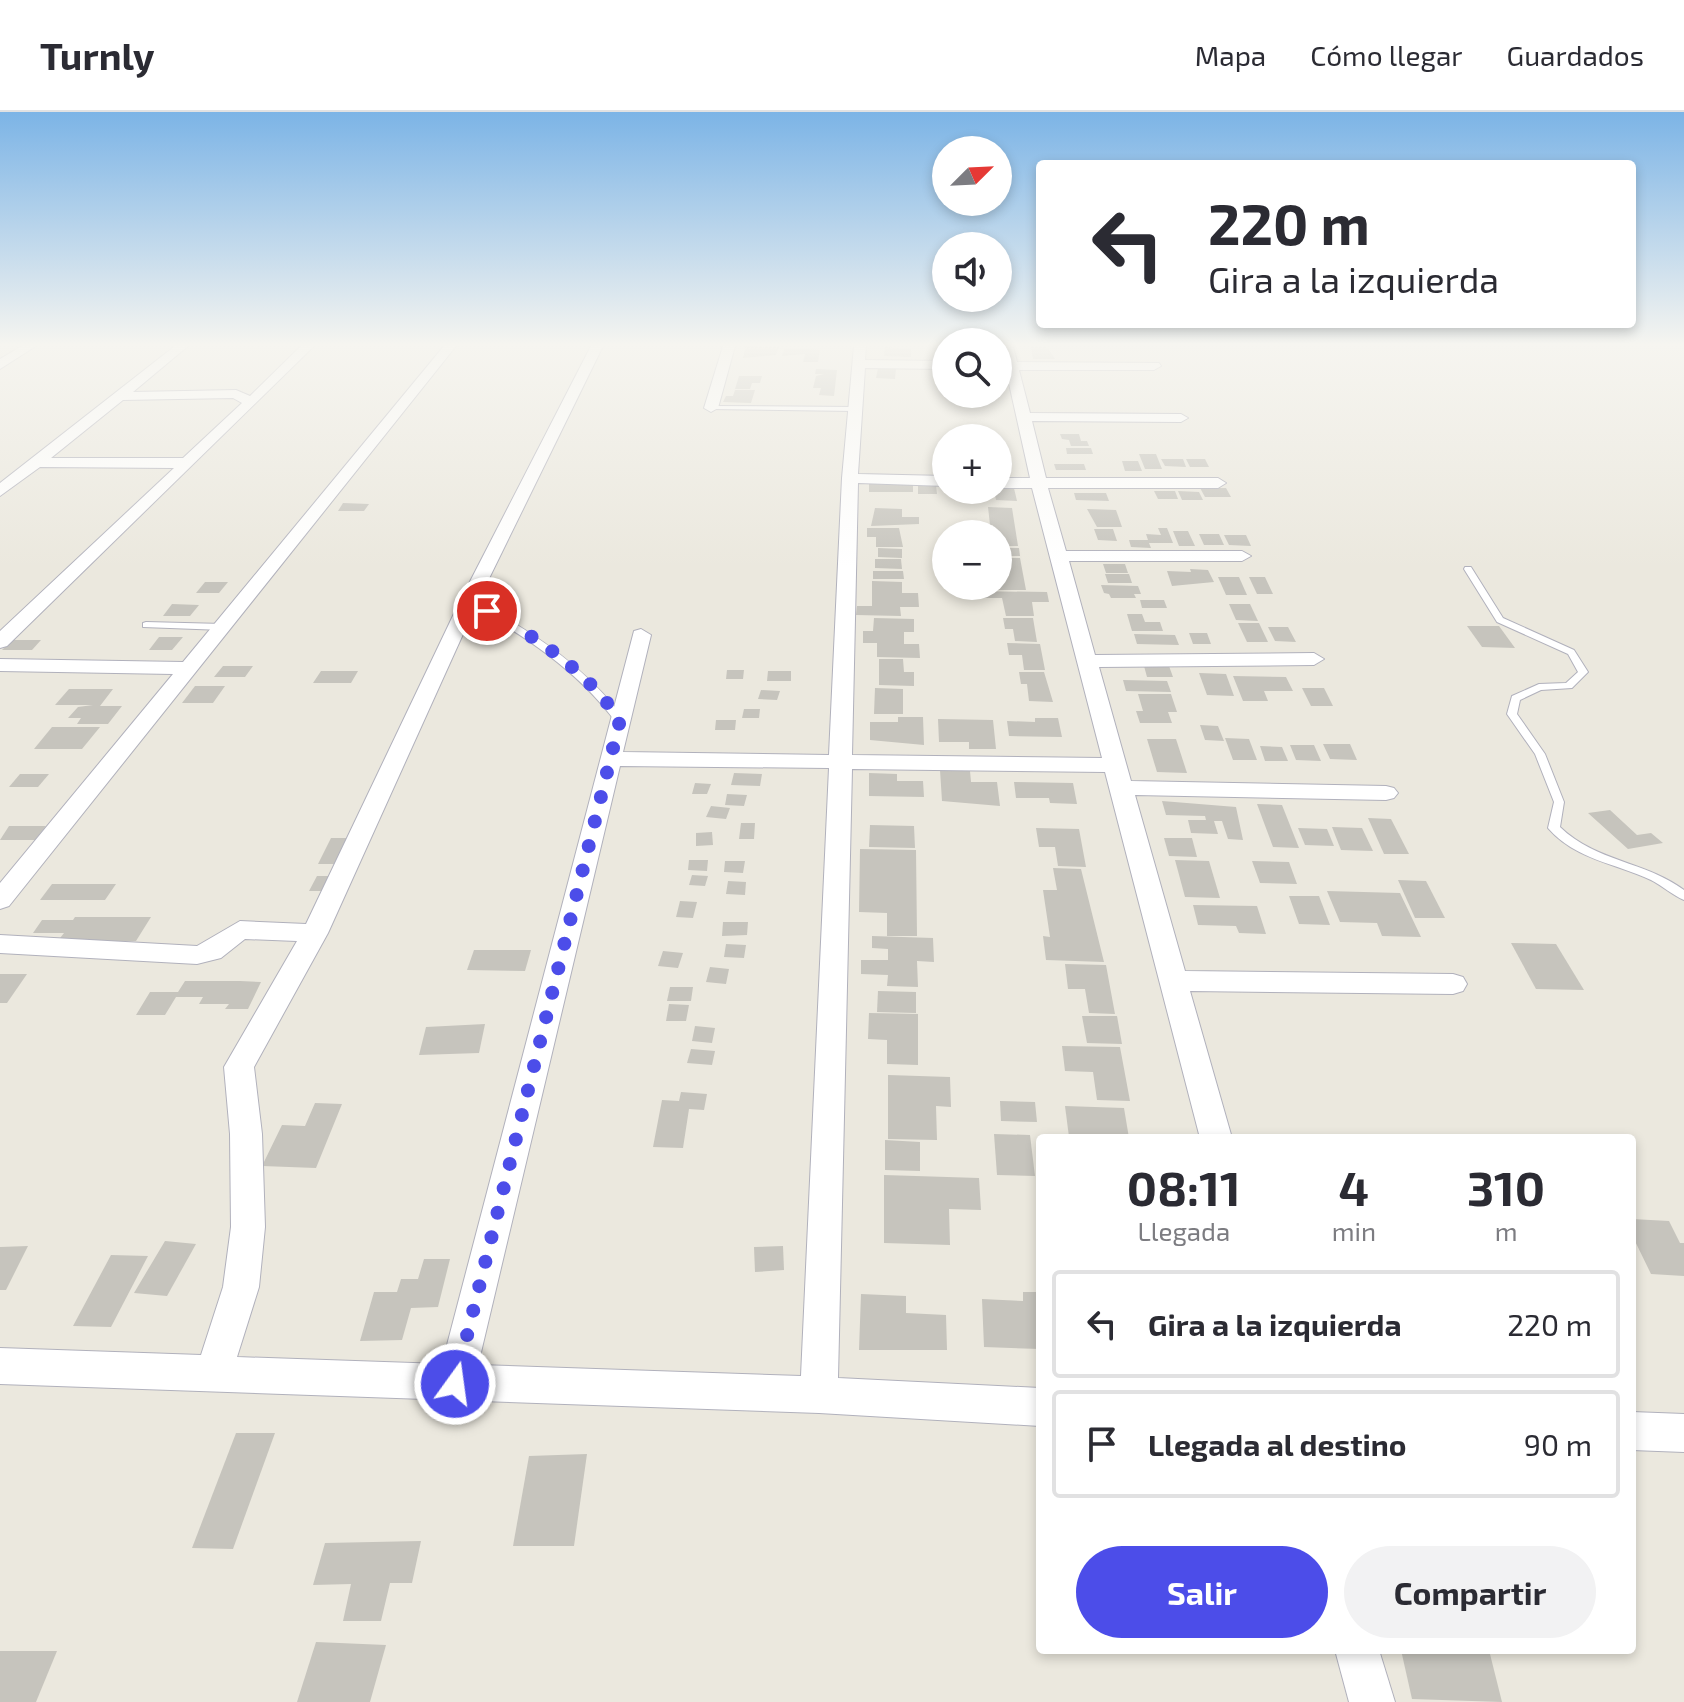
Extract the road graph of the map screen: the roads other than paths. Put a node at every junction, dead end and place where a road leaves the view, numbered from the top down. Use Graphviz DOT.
graph roads {
  1 [pos="89,420"];
  2 [pos="232,420"];
  3 [pos="390,420"];
  4 [pos="560,420"];
  5 [pos="854,420"];
  6 [pos="1025,420"];
  7 [pos="37,462"];
  8 [pos="188,463"];
  9 [pos="850,478"];
  10 [pos="932,481"];
  11 [pos="1012,483"];
  12 [pos="1218,483"];
  13 [pos="1039,484"];
  14 [pos="0,491"];
  15 [pos="1059,556"];
  16 [pos="1242,556"];
  17 [pos="1468,569"];
  18 [pos="469,601"];
  19 [pos="146,625"];
  20 [pos="223,627"];
  21 [pos="641,635"];
  22 [pos="0,642"];
  23 [pos="1314,659"];
  24 [pos="1087,661"];
  25 [pos="0,665"];
  26 [pos="189,668"];
  27 [pos="620,720"];
  28 [pos="611,759"];
  29 [pos="841,762"];
  30 [pos="1119,777"];
  31 [pos="1386,793"];
  32 [pos="1684,896"];
  33 [pos="0,900"];
  34 [pos="315,933"];
  35 [pos="0,944"];
  36 [pos="1174,981"];
  37 [pos="1453,984"];
  38 [pos="1215,1134"];
  39 [pos="0,1366"];
  40 [pos="213,1374"];
  41 [pos="455,1384"];
  42 [pos="819,1395"];
  43 [pos="1036,1407"];
  44 [pos="1636,1431"];
  45 [pos="1684,1433"];
  46 [pos="1358,1654"];
  47 [pos="1372,1702"];
  1 -- 7 [label="street"];
  2 -- 8 [label="street"];
  3 -- 20 [label="street"];
  4 -- 18 [label="street"];
  5 -- 9 [label="street"];
  6 -- 13 [label="street"];
  7 -- 8 [label="street"];
  7 -- 14 [label="street"];
  8 -- 22 [label="street"];
  9 -- 10 [label="street"];
  9 -- 29 [label="street"];
  11 -- 13 [label="street"];
  12 -- 13 [label="street"];
  13 -- 15 [label="street"];
  15 -- 16 [label="street"];
  15 -- 24 [label="street"];
  17 -- 32 [label="lane"];
  18 -- 27 [label="lane"];
  18 -- 34 [label="street"];
  19 -- 20 [label="lane"];
  20 -- 26 [label="street"];
  21 -- 27 [label="street"];
  23 -- 24 [label="street"];
  24 -- 30 [label="street"];
  25 -- 26 [label="street"];
  26 -- 33 [label="street"];
  27 -- 28 [label="street"];
  28 -- 29 [label="street"];
  28 -- 41 [label="street"];
  29 -- 30 [label="street"];
  29 -- 42 [label="street"];
  30 -- 31 [label="street"];
  30 -- 36 [label="street"];
  34 -- 35 [label="street"];
  34 -- 40 [label="street"];
  36 -- 37 [label="street"];
  36 -- 38 [label="street"];
  39 -- 40 [label="street"];
  40 -- 41 [label="street"];
  41 -- 42 [label="street"];
  42 -- 43 [label="street"];
  44 -- 45 [label="street"];
  46 -- 47 [label="street"];
}
